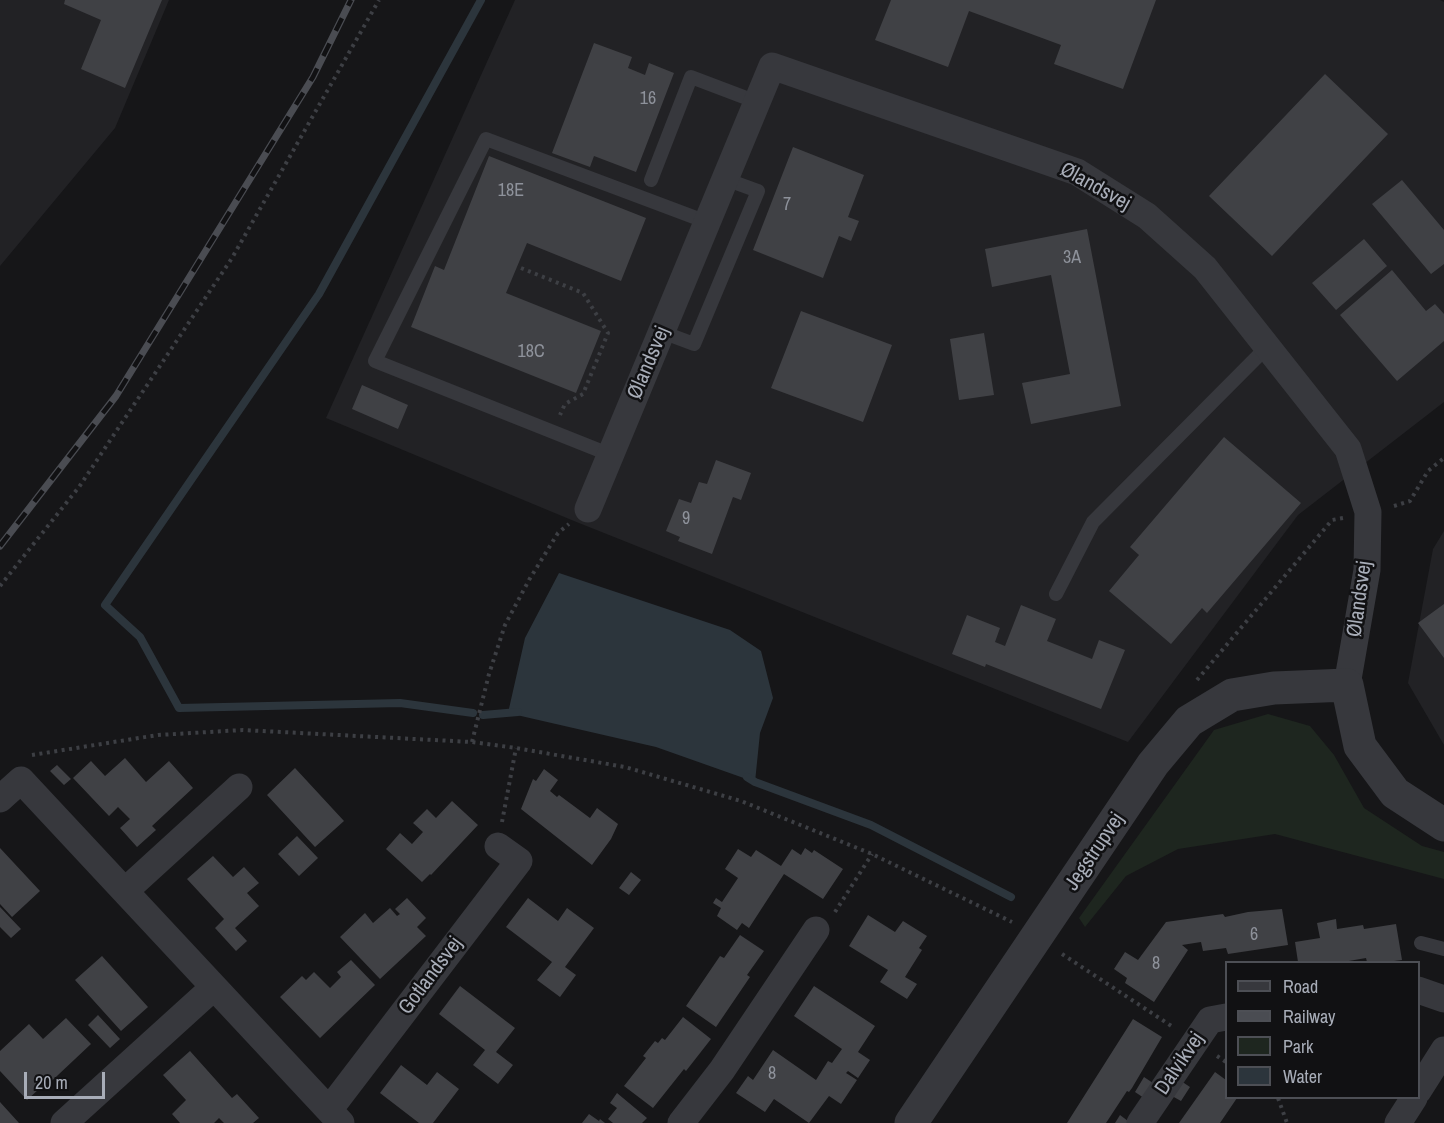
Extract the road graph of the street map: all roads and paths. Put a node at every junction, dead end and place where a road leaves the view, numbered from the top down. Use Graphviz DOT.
graph roads {
  1 [pos="379,0"];
  2 [pos="757,102"];
  3 [pos="725,179"];
  4 [pos="651,180"];
  5 [pos="707,222"];
  6 [pos="521,268"];
  7 [pos="662,332"];
  8 [pos="1267,347"];
  9 [pos="553,432"];
  10 [pos="611,455"];
  11 [pos="588,509"];
  12 [pos="0,586"];
  13 [pos="1056,594"];
  14 [pos="1347,685"];
  15 [pos="472,742"];
  16 [pos="516,748"];
  17 [pos="29,755"];
  18 [pos="239,786"];
  19 [pos="0,799"];
  20 [pos="1444,825"];
  21 [pos="498,846"];
  22 [pos="872,854"];
  23 [pos="125,891"];
  24 [pos="1017,925"];
  25 [pos="816,930"];
  26 [pos="1422,942"];
  27 [pos="1444,949"];
  28 [pos="1060,953"];
  29 [pos="214,987"];
  30 [pos="1420,990"];
  31 [pos="1444,999"];
  32 [pos="1225,1017"];
  33 [pos="1195,1041"];
  34 [pos="1444,1050"];
  35 [pos="1225,1061"];
  36 [pos="1420,1089"];
  37 [pos="1278,1099"];
  38 [pos="1413,1099"];
  39 [pos="335,1117"];
  40 [pos="64,1123"];
  41 [pos="681,1123"];
  42 [pos="911,1123"];
  43 [pos="1140,1123"];
  44 [pos="1287,1123"];
  45 [pos="1398,1123"];
  1 -- 12 [label="path"];
  2 -- 3 [label="street, Ølandsvej"];
  2 -- 4 [label="lane"];
  2 -- 8 [label="street, Ølandsvej"];
  3 -- 5 [label="street, Ølandsvej"];
  3 -- 7 [label="lane"];
  5 -- 7 [label="street, Ølandsvej"];
  5 -- 9 [label="lane"];
  6 -- 9 [label="path"];
  7 -- 10 [label="street, Ølandsvej"];
  8 -- 13 [label="lane"];
  8 -- 14 [label="street, Ølandsvej"];
  9 -- 10 [label="lane"];
  10 -- 11 [label="street, Ølandsvej"];
  11 -- 15 [label="path"];
  14 -- 20 [label="street, Ølandsvej"];
  14 -- 42 [label="street, Jegstrupvej"];
  15 -- 16 [label="path"];
  15 -- 17 [label="path"];
  16 -- 21 [label="path"];
  16 -- 22 [label="path"];
  18 -- 23 [label="street"];
  19 -- 23 [label="street, Gotlandsvej"];
  21 -- 39 [label="street, Gotlandsvej"];
  22 -- 24 [label="path"];
  22 -- 25 [label="path"];
  23 -- 29 [label="street, Gotlandsvej"];
  25 -- 41 [label="street"];
  26 -- 27 [label="lane"];
  28 -- 33 [label="path"];
  29 -- 39 [label="street, Gotlandsvej"];
  29 -- 40 [label="street"];
  30 -- 31 [label="street"];
  32 -- 33 [label="street, Dalvikvej"];
  33 -- 35 [label="path"];
  33 -- 43 [label="street, Dalvikvej"];
  34 -- 36 [label="street"];
  37 -- 44 [label="path"];
  38 -- 45 [label="street"];
}
